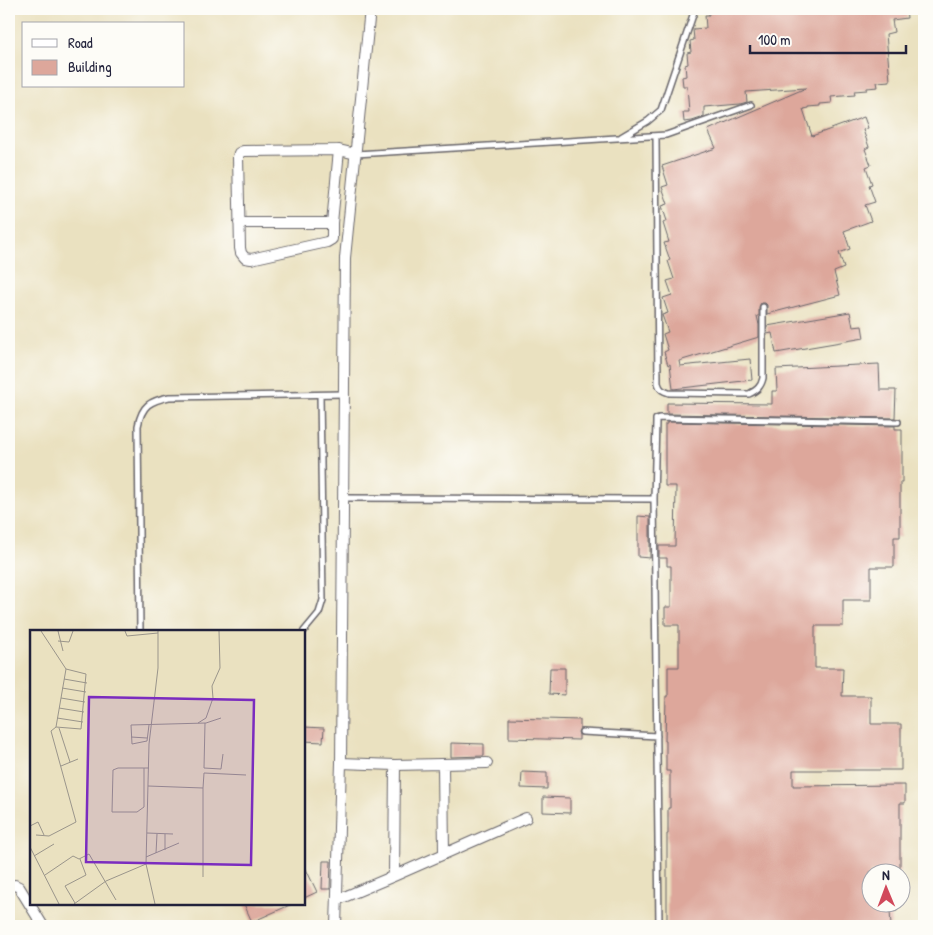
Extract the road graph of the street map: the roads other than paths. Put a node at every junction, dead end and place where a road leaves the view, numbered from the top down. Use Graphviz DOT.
graph roads {
  1 [pos="370,9"];
  2 [pos="695,9"];
  3 [pos="751,105"];
  4 [pos="656,136"];
  5 [pos="618,139"];
  6 [pos="339,150"];
  7 [pos="356,154"];
  8 [pos="239,223"];
  9 [pos="332,223"];
  10 [pos="763,307"];
  11 [pos="344,394"];
  12 [pos="320,395"];
  13 [pos="898,422"];
  14 [pos="343,498"];
  15 [pos="654,499"];
  16 [pos="140,630"];
  17 [pos="305,630"];
  18 [pos="582,732"];
  19 [pos="657,736"];
  20 [pos="487,763"];
  21 [pos="341,764"];
  22 [pos="443,764"];
  23 [pos="395,765"];
  24 [pos="526,818"];
  25 [pos="444,854"];
  26 [pos="394,876"];
  27 [pos="9,888"];
  28 [pos="337,900"];
  29 [pos="30,904"];
  30 [pos="30,905"];
  31 [pos="43,926"];
  32 [pos="336,926"];
  33 [pos="659,926"];
  1 -- 7 [label="street"];
  2 -- 5 [label="lane"];
  3 -- 4 [label="lane"];
  4 -- 5 [label="lane"];
  4 -- 10 [label="lane"];
  5 -- 7 [label="lane"];
  6 -- 7 [label="street"];
  6 -- 8 [label="street"];
  6 -- 9 [label="street"];
  7 -- 11 [label="street"];
  8 -- 9 [label="street"];
  8 -- 9 [label="street"];
  11 -- 12 [label="lane"];
  11 -- 14 [label="street"];
  12 -- 16 [label="lane"];
  12 -- 17 [label="lane"];
  13 -- 15 [label="lane"];
  14 -- 15 [label="lane"];
  14 -- 21 [label="street"];
  15 -- 19 [label="lane"];
  18 -- 19 [label="lane"];
  19 -- 33 [label="lane"];
  20 -- 22 [label="street"];
  21 -- 23 [label="street"];
  21 -- 28 [label="street"];
  22 -- 23 [label="street"];
  22 -- 25 [label="street"];
  23 -- 26 [label="street"];
  24 -- 25 [label="street"];
  25 -- 26 [label="street"];
  26 -- 28 [label="street"];
  27 -- 29 [label="street"];
  28 -- 32 [label="street"];
  30 -- 31 [label="street"];
}
